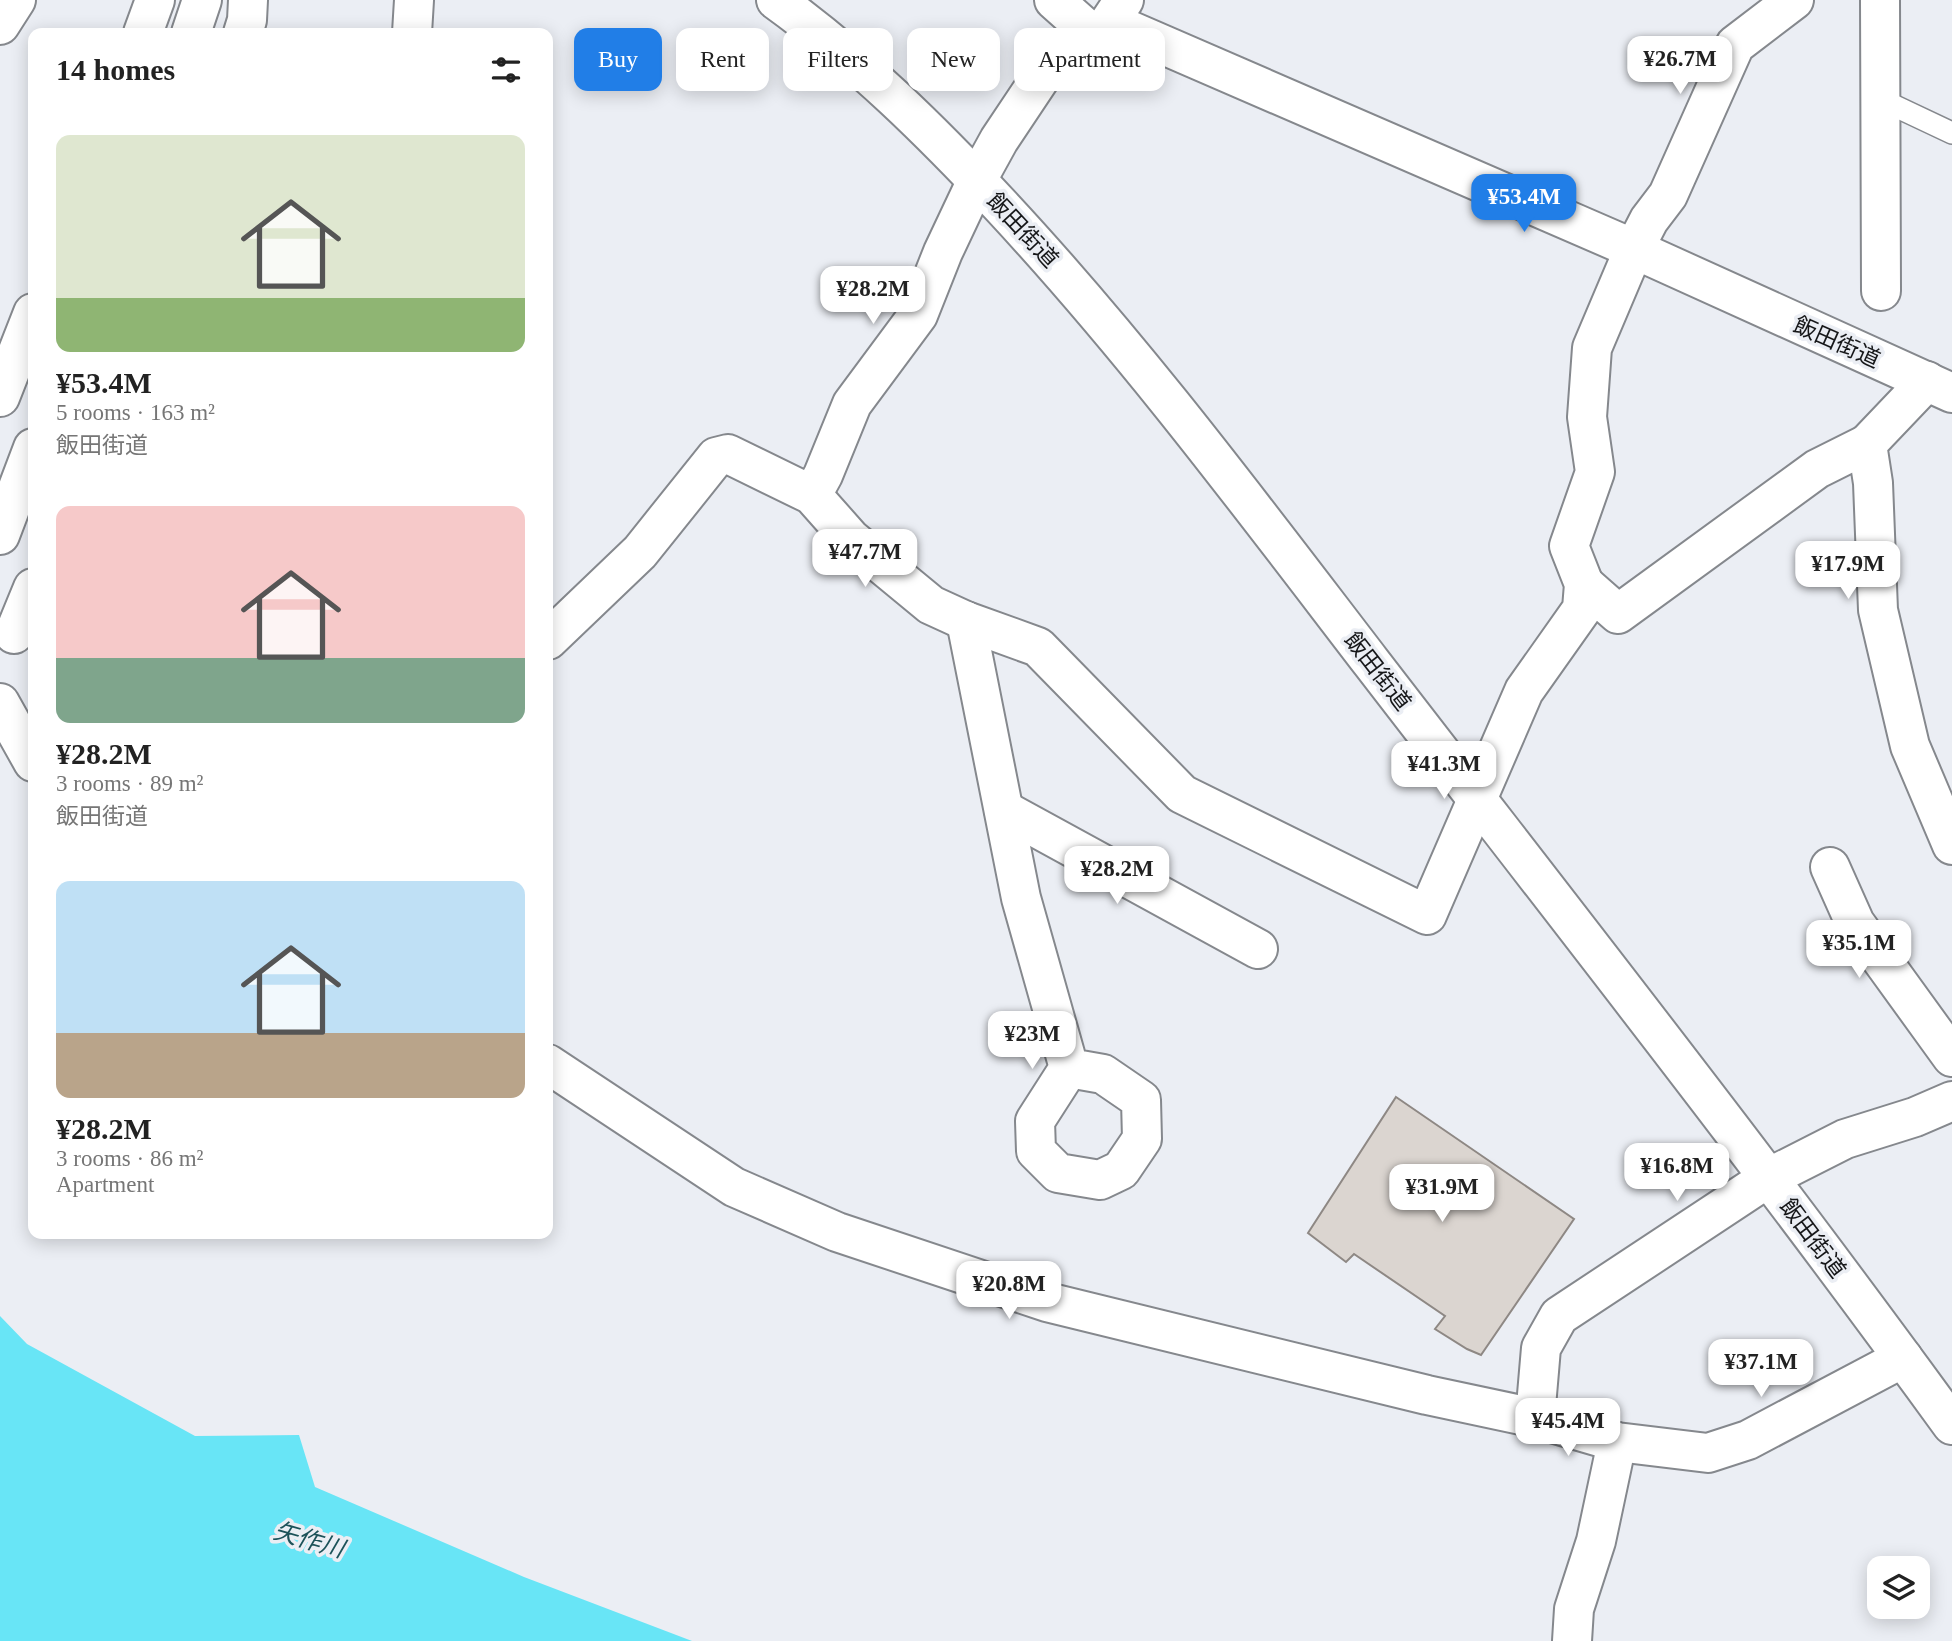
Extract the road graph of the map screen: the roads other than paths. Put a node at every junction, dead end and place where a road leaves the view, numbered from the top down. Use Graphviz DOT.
graph roads {
  1 [pos="16,0"];
  2 [pos="202,0"];
  3 [pos="247,0"];
  4 [pos="414,0"];
  5 [pos="776,0"];
  6 [pos="1054,0"];
  7 [pos="1794,0"];
  8 [pos="1880,0"];
  9 [pos="1106,21"];
  10 [pos="0,25"];
  11 [pos="193,28"];
  12 [pos="245,28"];
  13 [pos="412,28"];
  14 [pos="1880,99"];
  15 [pos="1952,133"];
  16 [pos="977,180"];
  17 [pos="1634,249"];
  18 [pos="1881,291"];
  19 [pos="28,326"];
  20 [pos="1939,387"];
  21 [pos="0,397"];
  22 [pos="1867,444"];
  23 [pos="28,461"];
  24 [pos="812,495"];
  25 [pos="0,535"];
  26 [pos="1584,584"];
  27 [pos="28,602"];
  28 [pos="966,621"];
  29 [pos="553,635"];
  30 [pos="16,637"];
  31 [pos="0,696"];
  32 [pos="0,703"];
  33 [pos="28,719"];
  34 [pos="28,753"];
  35 [pos="1477,800"];
  36 [pos="1004,810"];
  37 [pos="1952,845"];
  38 [pos="1830,867"];
  39 [pos="1258,948"];
  40 [pos="1952,1057"];
  41 [pos="553,1067"];
  42 [pos="1069,1068"];
  43 [pos="1952,1101"];
  44 [pos="1768,1178"];
  45 [pos="1903,1357"];
  46 [pos="1535,1418"];
  47 [pos="1952,1424"];
  48 [pos="1617,1442"];
  49 [pos="1572,1641"];
  1 -- 10 [label="main road"];
  2 -- 11 [label="main road"];
  3 -- 12 [label="main road"];
  4 -- 13 [label="main road"];
  5 -- 16 [label="main road, 飯田街道"];
  6 -- 9 [label="main road"];
  7 -- 17 [label="main road"];
  8 -- 14 [label="main road"];
  9 -- 16 [label="main road"];
  9 -- 17 [label="main road, 飯田街道"];
  14 -- 15 [label="lane"];
  14 -- 18 [label="main road"];
  16 -- 24 [label="main road"];
  16 -- 35 [label="main road, 飯田街道"];
  17 -- 20 [label="main road, 飯田街道"];
  17 -- 26 [label="main road"];
  19 -- 21 [label="main road"];
  20 -- 22 [label="main road"];
  22 -- 26 [label="main road"];
  22 -- 37 [label="main road"];
  23 -- 25 [label="main road"];
  24 -- 28 [label="main road"];
  24 -- 29 [label="main road"];
  26 -- 35 [label="main road"];
  27 -- 30 [label="main road"];
  28 -- 35 [label="main road"];
  28 -- 36 [label="main road"];
  31 -- 33 [label="main road"];
  32 -- 34 [label="main road"];
  35 -- 44 [label="main road, 飯田街道"];
  36 -- 39 [label="main road"];
  36 -- 42 [label="main road"];
  38 -- 40 [label="main road"];
  41 -- 46 [label="main road"];
  43 -- 44 [label="main road"];
  44 -- 45 [label="main road, 飯田街道"];
  44 -- 46 [label="main road"];
  45 -- 47 [label="main road, 飯田街道"];
  45 -- 48 [label="main road"];
  46 -- 48 [label="main road"];
  48 -- 49 [label="main road"];
}
